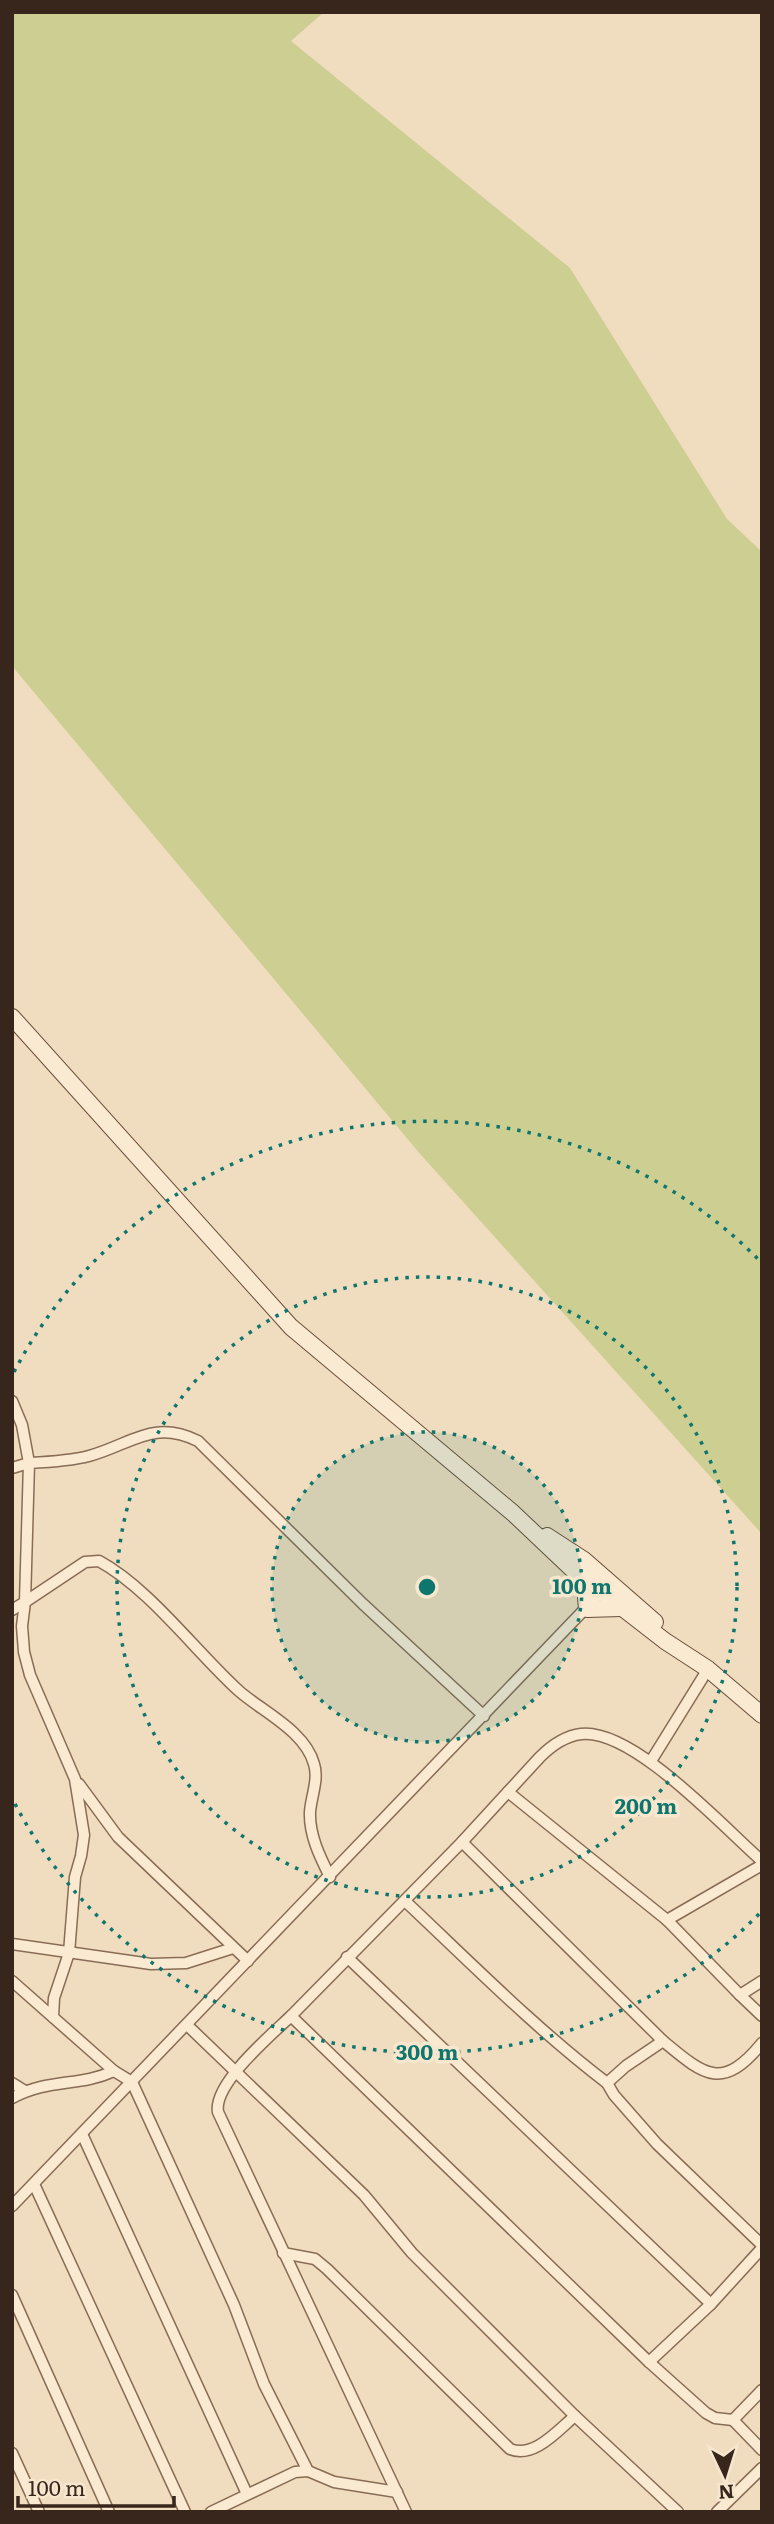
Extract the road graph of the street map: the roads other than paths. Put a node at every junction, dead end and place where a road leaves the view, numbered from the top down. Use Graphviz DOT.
graph roads {
  1 [pos="12,1017"];
  2 [pos="12,1401"];
  3 [pos="29,1464"];
  4 [pos="12,1468"];
  5 [pos="513,1513"];
  6 [pos="579,1575"];
  7 [pos="606,1588"];
  8 [pos="25,1602"];
  9 [pos="621,1608"];
  10 [pos="587,1609"];
  11 [pos="12,1610"];
  12 [pos="683,1651"];
  13 [pos="708,1669"];
  14 [pos="762,1715"];
  15 [pos="484,1716"];
  16 [pos="650,1760"];
  17 [pos="75,1779"];
  18 [pos="508,1791"];
  19 [pos="462,1842"];
  20 [pos="760,1857"];
  21 [pos="330,1877"];
  22 [pos="405,1901"];
  23 [pos="667,1920"];
  24 [pos="12,1944"];
  25 [pos="233,1948"];
  26 [pos="69,1953"];
  27 [pos="347,1957"];
  28 [pos="248,1961"];
  29 [pos="12,1980"];
  30 [pos="762,1981"];
  31 [pos="740,1995"];
  32 [pos="291,2016"];
  33 [pos="762,2016"];
  34 [pos="53,2017"];
  35 [pos="187,2025"];
  36 [pos="663,2041"];
  37 [pos="762,2043"];
  38 [pos="114,2071"];
  39 [pos="236,2072"];
  40 [pos="132,2081"];
  41 [pos="12,2083"];
  42 [pos="607,2083"];
  43 [pos="25,2091"];
  44 [pos="12,2098"];
  45 [pos="82,2134"];
  46 [pos="34,2184"];
  47 [pos="12,2206"];
  48 [pos="762,2246"];
  49 [pos="283,2253"];
  50 [pos="12,2295"];
  51 [pos="711,2304"];
  52 [pos="649,2362"];
  53 [pos="762,2390"];
  54 [pos="575,2416"];
  55 [pos="733,2420"];
  56 [pos="762,2449"];
  57 [pos="12,2453"];
  58 [pos="762,2468"];
  59 [pos="309,2471"];
  60 [pos="397,2492"];
  61 [pos="247,2494"];
  62 [pos="39,2512"];
  63 [pos="109,2512"];
  64 [pos="185,2512"];
  65 [pos="211,2512"];
  66 [pos="406,2512"];
  67 [pos="678,2512"];
  68 [pos="717,2512"];
  1 -- 5 [label="street"];
  2 -- 3 [label="street"];
  3 -- 4 [label="street"];
  3 -- 8 [label="street"];
  3 -- 15 [label="street"];
  5 -- 6 [label="street"];
  5 -- 7 [label="street"];
  6 -- 7 [label="street"];
  6 -- 10 [label="street"];
  7 -- 9 [label="street"];
  7 -- 10 [label="street"];
  7 -- 12 [label="street"];
  8 -- 11 [label="street"];
  8 -- 17 [label="street"];
  8 -- 21 [label="street"];
  9 -- 10 [label="street"];
  9 -- 12 [label="street"];
  10 -- 15 [label="street"];
  12 -- 13 [label="street"];
  13 -- 14 [label="street"];
  13 -- 16 [label="street"];
  15 -- 21 [label="street"];
  16 -- 18 [label="street"];
  16 -- 20 [label="street"];
  17 -- 25 [label="street"];
  17 -- 26 [label="street"];
  18 -- 19 [label="street"];
  18 -- 23 [label="street"];
  19 -- 22 [label="street"];
  19 -- 36 [label="street"];
  20 -- 23 [label="street"];
  21 -- 28 [label="street"];
  22 -- 27 [label="street"];
  22 -- 42 [label="street"];
  23 -- 31 [label="street"];
  24 -- 26 [label="street"];
  25 -- 26 [label="street"];
  25 -- 28 [label="street"];
  26 -- 34 [label="street"];
  27 -- 32 [label="street"];
  27 -- 51 [label="street"];
  28 -- 35 [label="street"];
  29 -- 34 [label="street"];
  30 -- 31 [label="street"];
  31 -- 33 [label="street"];
  32 -- 39 [label="street"];
  32 -- 52 [label="street"];
  34 -- 38 [label="street"];
  35 -- 39 [label="street"];
  35 -- 40 [label="street"];
  36 -- 37 [label="street"];
  36 -- 42 [label="street"];
  38 -- 40 [label="street"];
  38 -- 43 [label="street"];
  39 -- 49 [label="street"];
  39 -- 54 [label="street"];
  40 -- 45 [label="street"];
  40 -- 59 [label="street"];
  41 -- 43 [label="street"];
  42 -- 48 [label="street"];
  43 -- 44 [label="street"];
  45 -- 46 [label="street"];
  45 -- 61 [label="street"];
  46 -- 47 [label="street"];
  46 -- 64 [label="street"];
  48 -- 51 [label="street"];
  49 -- 54 [label="street"];
  49 -- 60 [label="street"];
  50 -- 63 [label="street"];
  51 -- 52 [label="street"];
  52 -- 55 [label="street"];
  53 -- 55 [label="street"];
  54 -- 67 [label="street"];
  55 -- 56 [label="street"];
  57 -- 62 [label="street"];
  58 -- 68 [label="street"];
  59 -- 60 [label="street"];
  59 -- 61 [label="street"];
  60 -- 66 [label="street"];
  61 -- 65 [label="street"];
}
